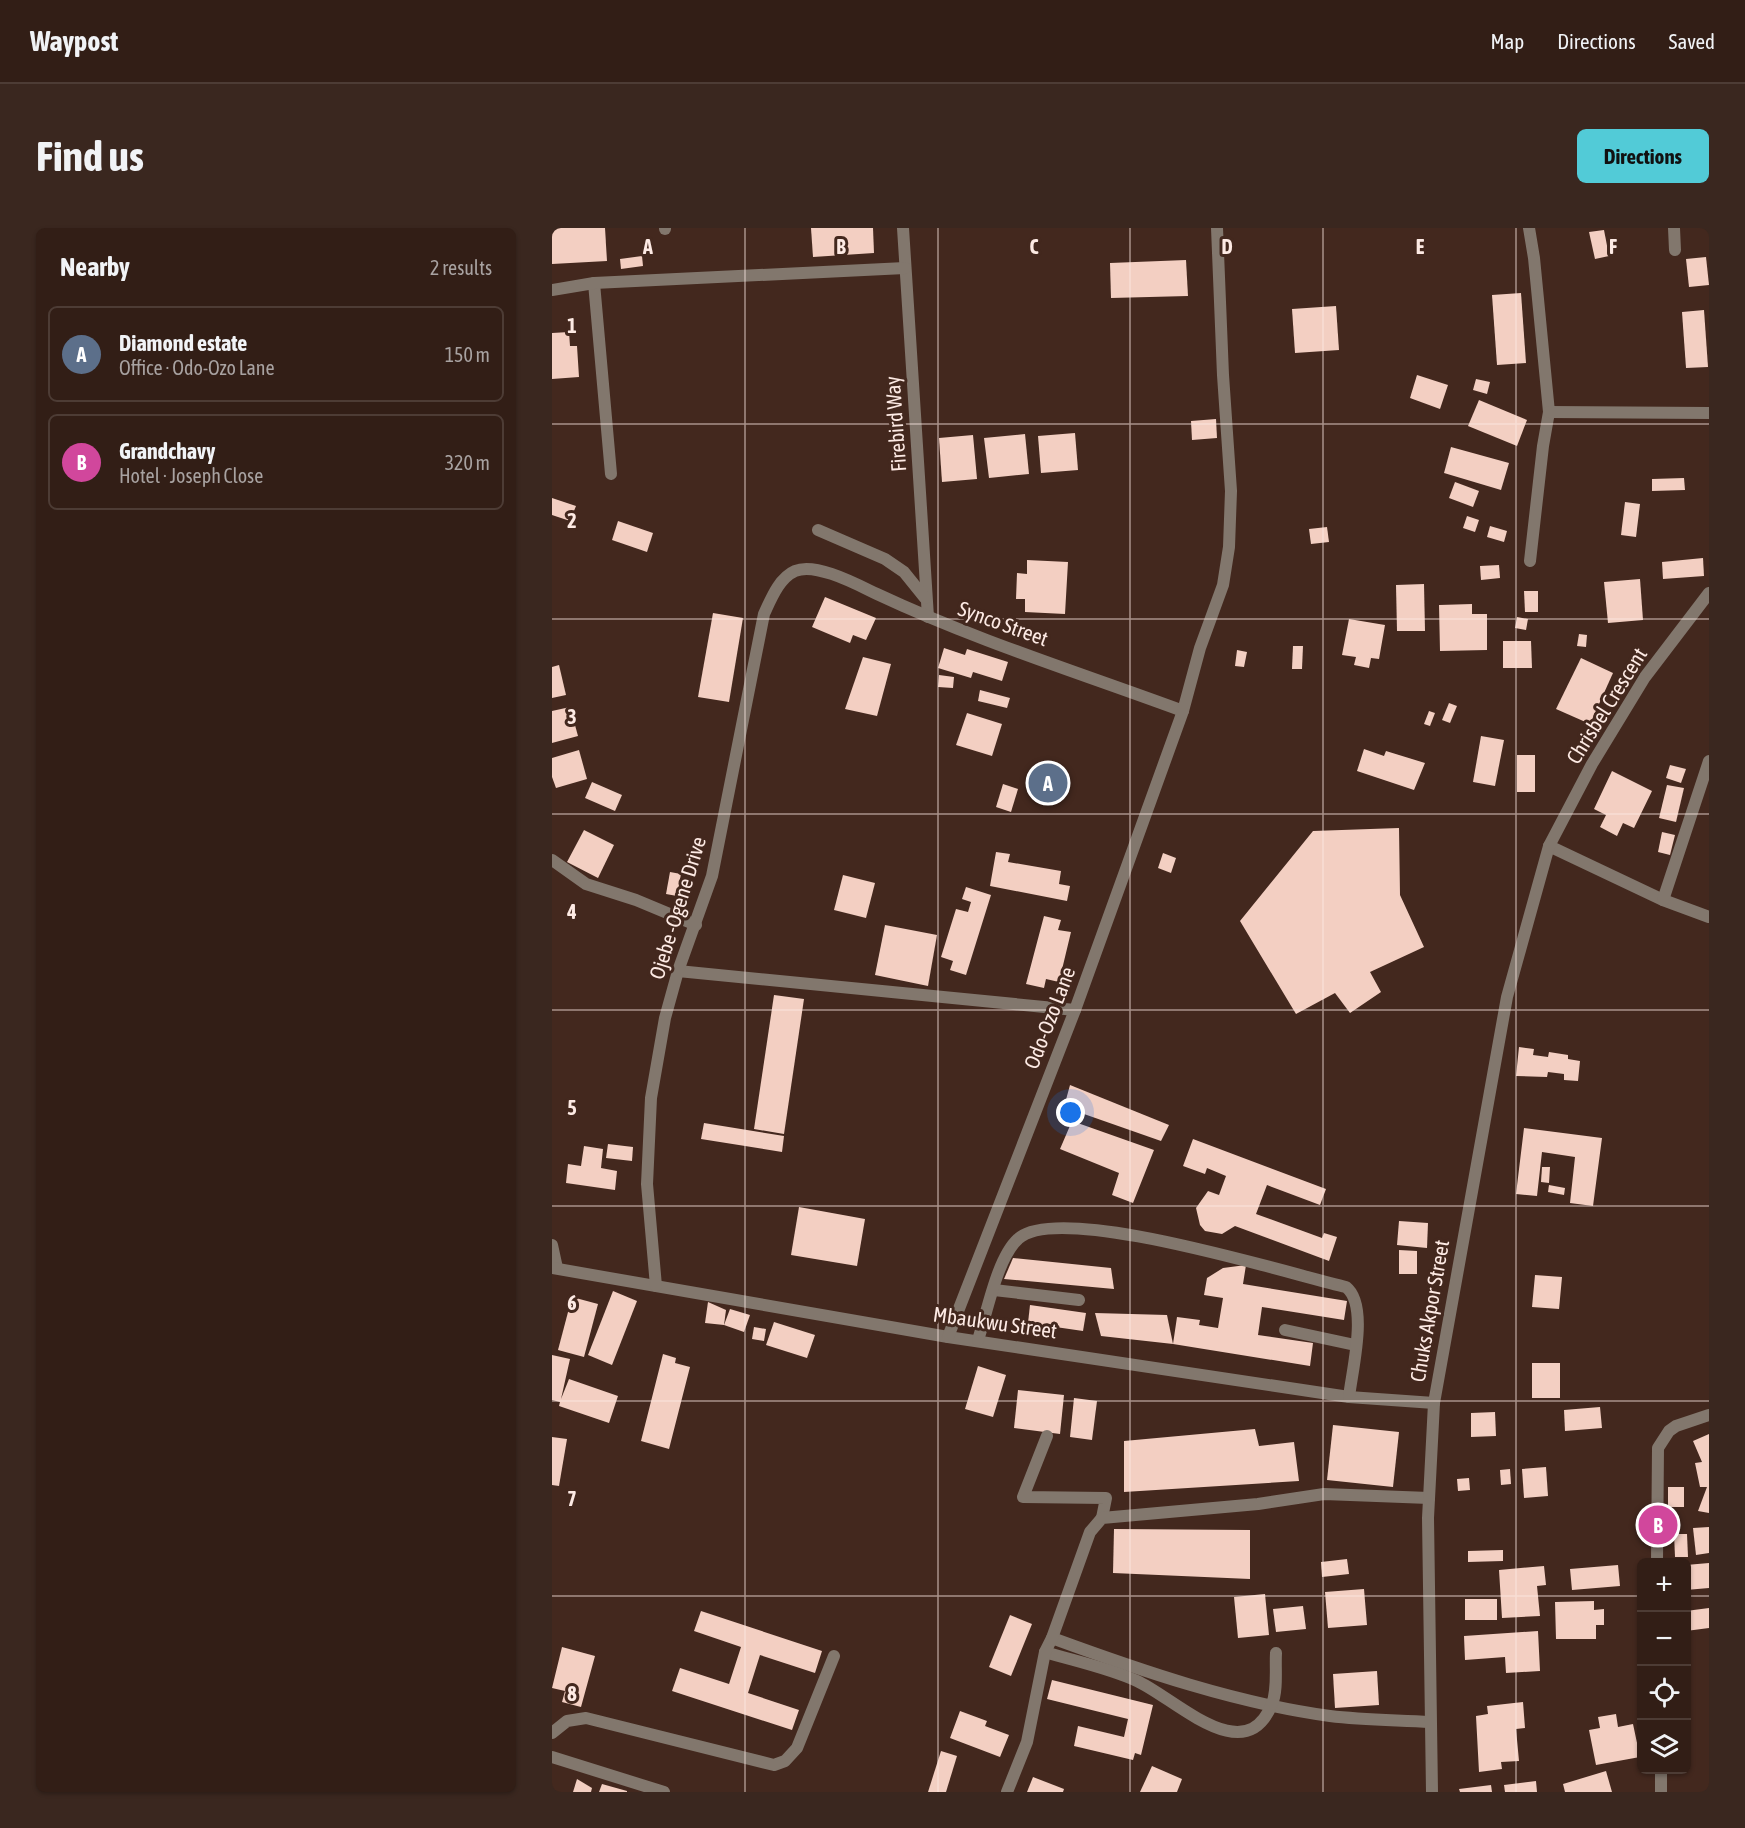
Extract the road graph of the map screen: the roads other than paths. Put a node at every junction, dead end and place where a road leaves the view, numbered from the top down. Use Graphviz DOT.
graph roads {
  1 [pos="903,228"];
  2 [pos="1217,228"];
  3 [pos="1529,228"];
  4 [pos="1674,228"];
  5 [pos="1675,250"];
  6 [pos="905,268"];
  7 [pos="594,283"];
  8 [pos="552,290"];
  9 [pos="1550,412"];
  10 [pos="1709,413"];
  11 [pos="611,474"];
  12 [pos="818,530"];
  13 [pos="1530,561"];
  14 [pos="811,570"];
  15 [pos="1709,593"];
  16 [pos="925,598"];
  17 [pos="928,617"];
  18 [pos="1182,711"];
  19 [pos="1709,761"];
  20 [pos="1549,846"];
  21 [pos="552,860"];
  22 [pos="1662,900"];
  23 [pos="1709,917"];
  24 [pos="696,926"];
  25 [pos="678,971"];
  26 [pos="1075,1010"];
  27 [pos="552,1245"];
  28 [pos="554,1268"];
  29 [pos="656,1286"];
  30 [pos="994,1290"];
  31 [pos="1078,1300"];
  32 [pos="1286,1330"];
  33 [pos="948,1336"];
  34 [pos="978,1340"];
  35 [pos="1355,1345"];
  36 [pos="1349,1397"];
  37 [pos="1434,1403"];
  38 [pos="1709,1415"];
  39 [pos="1047,1436"];
  40 [pos="1429,1498"];
  41 [pos="1102,1518"];
  42 [pos="1657,1558"];
  43 [pos="1052,1638"];
  44 [pos="1045,1652"];
  45 [pos="1276,1653"];
  46 [pos="834,1656"];
  47 [pos="1272,1705"];
  48 [pos="1430,1722"];
  49 [pos="552,1733"];
  50 [pos="552,1757"];
  51 [pos="1661,1774"];
  52 [pos="664,1792"];
  53 [pos="1007,1792"];
  54 [pos="1431,1792"];
  55 [pos="1661,1792"];
  1 -- 6 [label="street, Firebird Way"];
  2 -- 18 [label="street, Odo-Ozo Lane"];
  3 -- 9 [label="street"];
  4 -- 5 [label="street"];
  6 -- 7 [label="street"];
  6 -- 16 [label="street, Firebird Way"];
  7 -- 8 [label="street"];
  7 -- 11 [label="street"];
  9 -- 10 [label="street"];
  9 -- 13 [label="street"];
  12 -- 16 [label="street"];
  14 -- 17 [label="street, Synco Street"];
  14 -- 24 [label="street, Ojebe -Ogene Drive"];
  15 -- 20 [label="street, Chrisbel Crescent"];
  16 -- 17 [label="street, Firebird Way"];
  17 -- 18 [label="street, Synco Street"];
  18 -- 26 [label="street, Odo-Ozo Lane"];
  19 -- 22 [label="street"];
  20 -- 22 [label="street"];
  20 -- 37 [label="street, Chuks Akpor Street"];
  21 -- 24 [label="street"];
  22 -- 23 [label="street"];
  24 -- 25 [label="street, Ojebe -Ogene Drive"];
  25 -- 26 [label="street"];
  25 -- 29 [label="street, Ojebe -Ogene Drive"];
  26 -- 33 [label="street, Odo-Ozo Lane"];
  27 -- 28 [label="street"];
  28 -- 29 [label="street, Mbaukwu Street"];
  29 -- 33 [label="street, Mbaukwu Street"];
  30 -- 31 [label="street"];
  30 -- 34 [label="street"];
  30 -- 35 [label="street"];
  32 -- 35 [label="street"];
  33 -- 34 [label="street, Mbaukwu Street"];
  34 -- 36 [label="street, Mbaukwu Street"];
  35 -- 36 [label="street"];
  36 -- 37 [label="street, Mbaukwu Street"];
  37 -- 40 [label="street, Chuks Akpor Street"];
  38 -- 42 [label="street"];
  39 -- 41 [label="street"];
  40 -- 41 [label="street"];
  40 -- 48 [label="street, Chuks Akpor Street"];
  41 -- 43 [label="street"];
  43 -- 44 [label="street"];
  43 -- 47 [label="street"];
  44 -- 47 [label="street"];
  44 -- 53 [label="street"];
  45 -- 47 [label="street"];
  46 -- 49 [label="street"];
  47 -- 48 [label="street"];
  48 -- 54 [label="street, Chuks Akpor Street"];
  50 -- 52 [label="street"];
  51 -- 55 [label="street"];
}
